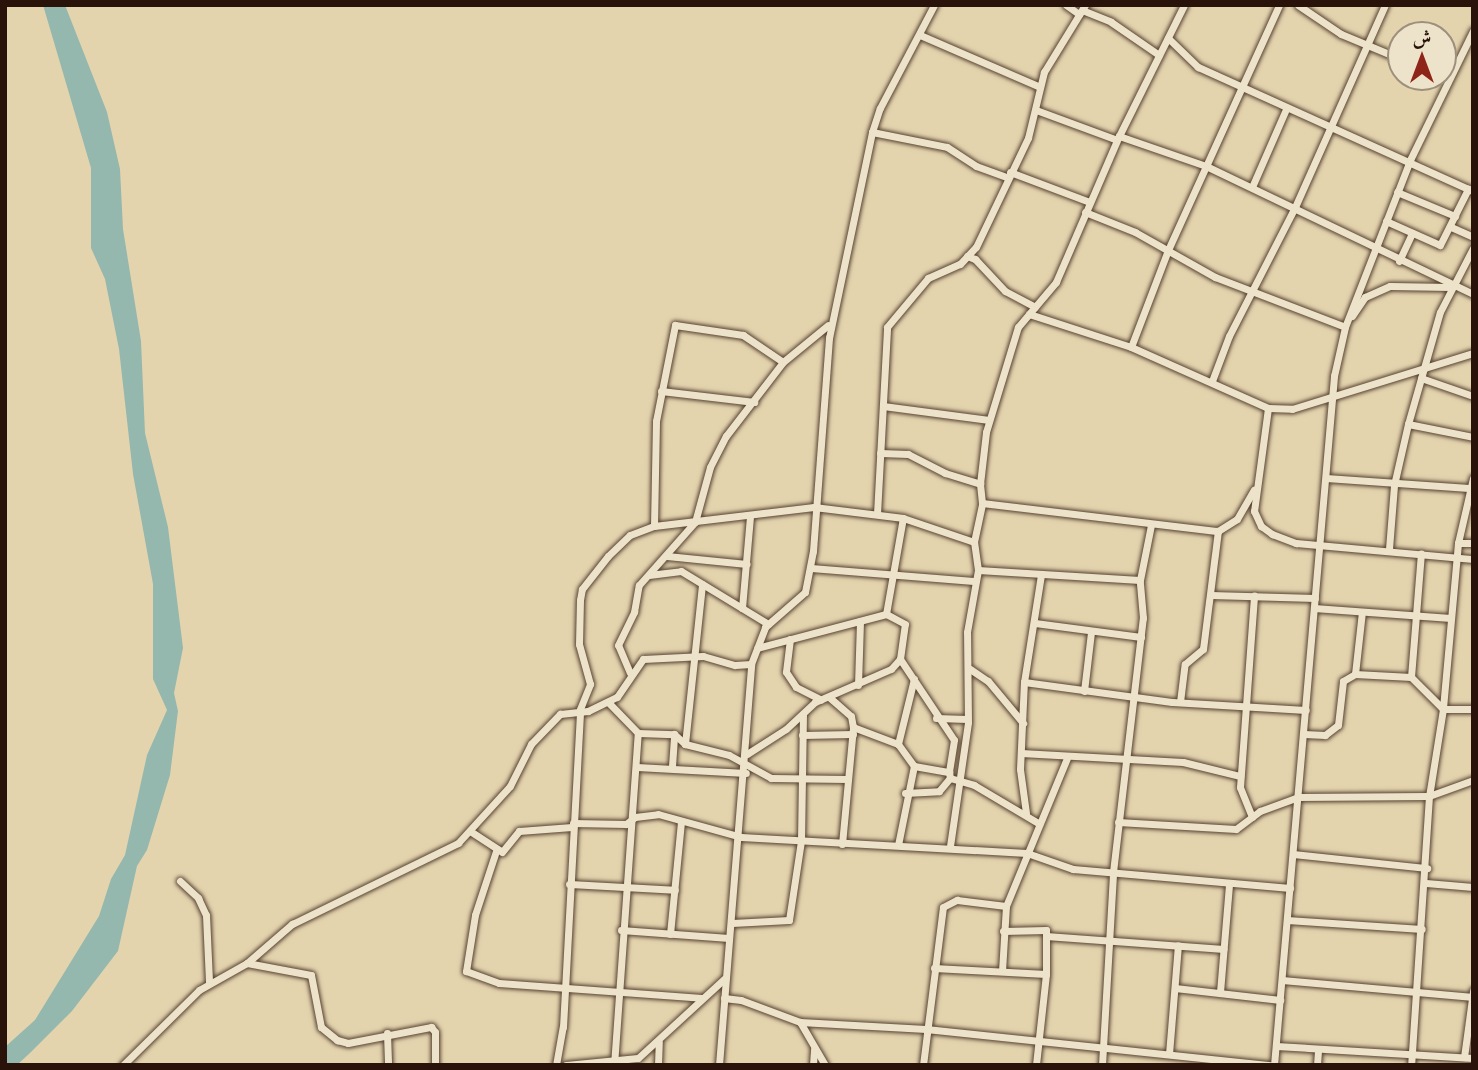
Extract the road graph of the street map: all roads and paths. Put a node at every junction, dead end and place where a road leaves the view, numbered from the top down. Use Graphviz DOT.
graph roads {
  1 [pos="934,5"];
  2 [pos="1066,5"];
  3 [pos="1184,5"];
  4 [pos="1279,5"];
  5 [pos="1298,5"];
  6 [pos="1385,5"];
  7 [pos="1082,10"];
  8 [pos="1473,31"];
  9 [pos="920,35"];
  10 [pos="1168,38"];
  11 [pos="1367,46"];
  12 [pos="1387,54"];
  13 [pos="1159,55"];
  14 [pos="1457,59"];
  15 [pos="1038,86"];
  16 [pos="1244,88"];
  17 [pos="1440,91"];
  18 [pos="1286,109"];
  19 [pos="1036,110"];
  20 [pos="1332,125"];
  21 [pos="872,132"];
  22 [pos="1118,138"];
  23 [pos="1410,160"];
  24 [pos="1206,166"];
  25 [pos="1008,175"];
  26 [pos="1252,187"];
  27 [pos="1471,190"];
  28 [pos="1397,192"];
  29 [pos="1090,202"];
  30 [pos="1295,207"];
  31 [pos="1085,212"];
  32 [pos="1455,216"];
  33 [pos="1386,221"];
  34 [pos="1451,227"];
  35 [pos="1412,233"];
  36 [pos="1473,237"];
  37 [pos="1473,248"];
  38 [pos="1375,249"];
  39 [pos="1168,250"];
  40 [pos="967,256"];
  41 [pos="1399,261"];
  42 [pos="1454,287"];
  43 [pos="1254,289"];
  44 [pos="1473,294"];
  45 [pos="835,308"];
  46 [pos="1032,311"];
  47 [pos="1345,327"];
  48 [pos="1131,347"];
  49 [pos="1473,353"];
  50 [pos="783,362"];
  51 [pos="1425,365"];
  52 [pos="1422,378"];
  53 [pos="1212,381"];
  54 [pos="661,391"];
  55 [pos="1333,396"];
  56 [pos="1473,396"];
  57 [pos="754,402"];
  58 [pos="883,406"];
  59 [pos="1268,408"];
  60 [pos="989,420"];
  61 [pos="1408,424"];
  62 [pos="1473,437"];
  63 [pos="880,453"];
  64 [pos="1326,478"];
  65 [pos="1473,478"];
  66 [pos="980,484"];
  67 [pos="1394,485"];
  68 [pos="1255,488"];
  69 [pos="1469,488"];
  70 [pos="982,503"];
  71 [pos="814,507"];
  72 [pos="877,514"];
  73 [pos="750,516"];
  74 [pos="903,518"];
  75 [pos="695,523"];
  76 [pos="1151,525"];
  77 [pos="654,526"];
  78 [pos="1218,531"];
  79 [pos="974,542"];
  80 [pos="1458,543"];
  81 [pos="1473,543"];
  82 [pos="1320,545"];
  83 [pos="1389,550"];
  84 [pos="1421,553"];
  85 [pos="667,556"];
  86 [pos="1457,557"];
  87 [pos="1473,559"];
  88 [pos="747,564"];
  89 [pos="811,568"];
  90 [pos="978,570"];
  91 [pos="896,574"];
  92 [pos="649,575"];
  93 [pos="1041,575"];
  94 [pos="1140,580"];
  95 [pos="973,581"];
  96 [pos="702,584"];
  97 [pos="1210,594"];
  98 [pos="1254,596"];
  99 [pos="1315,598"];
  100 [pos="742,608"];
  101 [pos="1314,608"];
  102 [pos="1362,612"];
  103 [pos="886,614"];
  104 [pos="1415,614"];
  105 [pos="1451,618"];
  106 [pos="860,621"];
  107 [pos="1035,623"];
  108 [pos="768,624"];
  109 [pos="1091,632"];
  110 [pos="1142,637"];
  111 [pos="790,639"];
  112 [pos="757,648"];
  113 [pos="695,657"];
  114 [pos="900,659"];
  115 [pos="751,664"];
  116 [pos="970,669"];
  117 [pos="630,673"];
  118 [pos="1355,674"];
  119 [pos="1411,677"];
  120 [pos="914,679"];
  121 [pos="1024,682"];
  122 [pos="858,685"];
  123 [pos="1084,691"];
  124 [pos="1133,697"];
  125 [pos="825,698"];
  126 [pos="608,702"];
  127 [pos="1180,702"];
  128 [pos="1244,706"];
  129 [pos="580,709"];
  130 [pos="1443,709"];
  131 [pos="1473,709"];
  132 [pos="1306,710"];
  133 [pos="803,714"];
  134 [pos="936,718"];
  135 [pos="967,719"];
  136 [pos="1023,723"];
  137 [pos="853,731"];
  138 [pos="639,733"];
  139 [pos="674,734"];
  140 [pos="1304,734"];
  141 [pos="802,735"];
  142 [pos="954,740"];
  143 [pos="965,742"];
  144 [pos="685,744"];
  145 [pos="898,744"];
  146 [pos="1021,752"];
  147 [pos="747,754"];
  148 [pos="1125,757"];
  149 [pos="1067,758"];
  150 [pos="672,766"];
  151 [pos="914,766"];
  152 [pos="637,767"];
  153 [pos="746,770"];
  154 [pos="953,776"];
  155 [pos="1240,776"];
  156 [pos="802,779"];
  157 [pos="847,779"];
  158 [pos="1473,780"];
  159 [pos="905,793"];
  160 [pos="1298,796"];
  161 [pos="1429,796"];
  162 [pos="1026,813"];
  163 [pos="635,817"];
  164 [pos="1252,817"];
  165 [pos="681,822"];
  166 [pos="1118,822"];
  167 [pos="1038,823"];
  168 [pos="573,825"];
  169 [pos="470,831"];
  170 [pos="741,837"];
  171 [pos="801,841"];
  172 [pos="842,844"];
  173 [pos="898,845"];
  174 [pos="950,846"];
  175 [pos="496,851"];
  176 [pos="1027,853"];
  177 [pos="1293,854"];
  178 [pos="1427,867"];
  179 [pos="1113,872"];
  180 [pos="180,881"];
  181 [pos="1426,883"];
  182 [pos="569,884"];
  183 [pos="1229,884"];
  184 [pos="625,887"];
  185 [pos="1473,887"];
  186 [pos="1290,888"];
  187 [pos="675,890"];
  188 [pos="1006,906"];
  189 [pos="1287,920"];
  190 [pos="732,923"];
  191 [pos="1422,929"];
  192 [pos="621,930"];
  193 [pos="1003,931"];
  194 [pos="670,934"];
  195 [pos="1046,936"];
  196 [pos="729,938"];
  197 [pos="1111,942"];
  198 [pos="1178,945"];
  199 [pos="1224,949"];
  200 [pos="247,963"];
  201 [pos="934,968"];
  202 [pos="1002,971"];
  203 [pos="1046,974"];
  204 [pos="724,979"];
  205 [pos="1282,980"];
  206 [pos="209,982"];
  207 [pos="562,987"];
  208 [pos="1175,988"];
  209 [pos="618,989"];
  210 [pos="1220,992"];
  211 [pos="1417,995"];
  212 [pos="1472,995"];
  213 [pos="701,998"];
  214 [pos="724,998"];
  215 [pos="1280,1000"];
  216 [pos="800,1022"];
  217 [pos="926,1029"];
  218 [pos="387,1033"];
  219 [pos="1039,1041"];
  220 [pos="659,1042"];
  221 [pos="1276,1046"];
  222 [pos="1103,1047"];
  223 [pos="814,1049"];
  224 [pos="1318,1050"];
  225 [pos="1412,1053"];
  226 [pos="1169,1054"];
  227 [pos="1469,1057"];
  228 [pos="614,1063"];
  229 [pos="123,1065"];
  230 [pos="388,1065"];
  231 [pos="435,1065"];
  232 [pos="556,1065"];
  233 [pos="566,1065"];
  234 [pos="658,1065"];
  235 [pos="719,1065"];
  236 [pos="813,1065"];
  237 [pos="825,1065"];
  238 [pos="923,1065"];
  239 [pos="1036,1065"];
  240 [pos="1102,1065"];
  241 [pos="1272,1065"];
  242 [pos="1317,1065"];
  243 [pos="1411,1065"];
  1 -- 9 [label="street"];
  2 -- 7 [label="street"];
  3 -- 10 [label="street"];
  4 -- 16 [label="street"];
  5 -- 11 [label="street"];
  6 -- 11 [label="street"];
  7 -- 13 [label="street"];
  7 -- 15 [label="street"];
  8 -- 14 [label="street"];
  9 -- 15 [label="street"];
  9 -- 21 [label="street"];
  10 -- 13 [label="street"];
  10 -- 16 [label="street"];
  11 -- 12 [label="street"];
  11 -- 20 [label="street"];
  13 -- 22 [label="street"];
  15 -- 19 [label="street"];
  16 -- 18 [label="street"];
  16 -- 24 [label="street"];
  17 -- 23 [label="street"];
  18 -- 20 [label="street"];
  18 -- 26 [label="street"];
  19 -- 22 [label="street"];
  19 -- 25 [label="street"];
  20 -- 23 [label="street"];
  20 -- 30 [label="street"];
  21 -- 25 [label="street"];
  21 -- 45 [label="street"];
  22 -- 24 [label="street"];
  22 -- 29 [label="street"];
  23 -- 27 [label="street"];
  23 -- 28 [label="street"];
  24 -- 26 [label="street"];
  24 -- 39 [label="street"];
  25 -- 29 [label="street"];
  25 -- 40 [label="street"];
  26 -- 30 [label="street"];
  27 -- 32 [label="street"];
  28 -- 32 [label="street"];
  28 -- 33 [label="street"];
  29 -- 31 [label="street"];
  30 -- 38 [label="street"];
  30 -- 43 [label="street"];
  31 -- 39 [label="street"];
  31 -- 46 [label="street"];
  32 -- 34 [label="street"];
  33 -- 35 [label="street"];
  33 -- 38 [label="street"];
  34 -- 35 [label="street"];
  34 -- 36 [label="street"];
  35 -- 41 [label="street"];
  37 -- 42 [label="street"];
  38 -- 41 [label="street"];
  38 -- 47 [label="street"];
  39 -- 43 [label="street"];
  39 -- 48 [label="street"];
  40 -- 46 [label="street"];
  40 -- 58 [label="street"];
  41 -- 42 [label="street"];
  42 -- 44 [label="street"];
  42 -- 47 [label="street"];
  42 -- 51 [label="street"];
  43 -- 47 [label="street"];
  43 -- 53 [label="street"];
  45 -- 50 [label="street"];
  45 -- 71 [label="street"];
  46 -- 48 [label="street"];
  46 -- 60 [label="street"];
  47 -- 55 [label="street"];
  48 -- 53 [label="street"];
  49 -- 51 [label="street"];
  50 -- 54 [label="street"];
  50 -- 57 [label="street"];
  51 -- 52 [label="street"];
  51 -- 55 [label="street"];
  52 -- 56 [label="street"];
  52 -- 61 [label="street"];
  53 -- 59 [label="street"];
  54 -- 57 [label="street"];
  54 -- 77 [label="street"];
  55 -- 59 [label="street"];
  55 -- 64 [label="street"];
  57 -- 75 [label="street"];
  58 -- 60 [label="street"];
  58 -- 63 [label="street"];
  59 -- 68 [label="street"];
  60 -- 66 [label="street"];
  61 -- 62 [label="street"];
  61 -- 67 [label="street"];
  63 -- 66 [label="street"];
  63 -- 72 [label="street"];
  64 -- 67 [label="street"];
  64 -- 82 [label="street"];
  65 -- 69 [label="street"];
  66 -- 70 [label="street"];
  67 -- 69 [label="street"];
  67 -- 83 [label="street"];
  68 -- 78 [label="street"];
  68 -- 82 [label="street"];
  69 -- 80 [label="street"];
  70 -- 76 [label="street"];
  70 -- 79 [label="street"];
  71 -- 72 [label="street"];
  71 -- 73 [label="street"];
  71 -- 89 [label="street"];
  72 -- 74 [label="street"];
  73 -- 75 [label="street"];
  73 -- 88 [label="street"];
  74 -- 79 [label="street"];
  74 -- 91 [label="street"];
  75 -- 77 [label="street"];
  75 -- 85 [label="street"];
  76 -- 78 [label="street"];
  76 -- 94 [label="street"];
  77 -- 129 [label="street"];
  78 -- 97 [label="street"];
  79 -- 90 [label="street"];
  80 -- 81 [label="street"];
  80 -- 86 [label="street"];
  82 -- 83 [label="street"];
  82 -- 99 [label="street"];
  83 -- 84 [label="street"];
  84 -- 86 [label="street"];
  84 -- 104 [label="street"];
  85 -- 88 [label="street"];
  85 -- 92 [label="street"];
  86 -- 87 [label="street"];
  86 -- 105 [label="street"];
  88 -- 100 [label="street"];
  89 -- 91 [label="street"];
  89 -- 108 [label="street"];
  90 -- 93 [label="street"];
  90 -- 95 [label="street"];
  91 -- 95 [label="street"];
  91 -- 103 [label="street"];
  92 -- 96 [label="street"];
  92 -- 117 [label="street"];
  93 -- 94 [label="street"];
  93 -- 107 [label="street"];
  94 -- 110 [label="street"];
  95 -- 116 [label="street"];
  96 -- 100 [label="street"];
  96 -- 113 [label="street"];
  97 -- 98 [label="street"];
  97 -- 127 [label="street"];
  98 -- 99 [label="street"];
  98 -- 128 [label="street"];
  99 -- 101 [label="street"];
  100 -- 108 [label="street"];
  101 -- 102 [label="street"];
  101 -- 132 [label="street"];
  102 -- 104 [label="street"];
  102 -- 118 [label="street"];
  103 -- 106 [label="street"];
  103 -- 114 [label="street"];
  104 -- 105 [label="street"];
  104 -- 119 [label="street"];
  105 -- 130 [label="street"];
  106 -- 111 [label="street"];
  106 -- 122 [label="street"];
  107 -- 109 [label="street"];
  107 -- 121 [label="street"];
  108 -- 112 [label="street"];
  109 -- 110 [label="street"];
  109 -- 123 [label="street"];
  110 -- 124 [label="street"];
  111 -- 112 [label="street"];
  111 -- 125 [label="street"];
  112 -- 115 [label="street"];
  113 -- 115 [label="street"];
  113 -- 117 [label="street"];
  113 -- 144 [label="street"];
  114 -- 120 [label="street"];
  114 -- 122 [label="street"];
  115 -- 147 [label="street"];
  116 -- 135 [label="street"];
  116 -- 136 [label="street"];
  117 -- 126 [label="street"];
  118 -- 119 [label="street"];
  118 -- 140 [label="street"];
  119 -- 130 [label="street"];
  120 -- 134 [label="street"];
  120 -- 145 [label="street"];
  121 -- 123 [label="street"];
  121 -- 136 [label="street"];
  122 -- 125 [label="street"];
  123 -- 124 [label="street"];
  124 -- 127 [label="street"];
  124 -- 148 [label="street"];
  125 -- 133 [label="street"];
  125 -- 137 [label="street"];
  126 -- 129 [label="street"];
  126 -- 138 [label="street"];
  127 -- 128 [label="street"];
  128 -- 132 [label="street"];
  128 -- 155 [label="street"];
  129 -- 168 [label="street"];
  129 -- 169 [label="street"];
  130 -- 131 [label="street"];
  130 -- 161 [label="street"];
  132 -- 140 [label="street"];
  133 -- 141 [label="street"];
  133 -- 147 [label="street"];
  134 -- 135 [label="street"];
  134 -- 142 [label="street"];
  135 -- 143 [label="street"];
  136 -- 146 [label="street"];
  137 -- 141 [label="street"];
  137 -- 145 [label="street"];
  137 -- 157 [label="street"];
  138 -- 139 [label="street"];
  138 -- 152 [label="street"];
  139 -- 144 [label="street"];
  139 -- 150 [label="street"];
  140 -- 160 [label="street"];
  141 -- 156 [label="street"];
  142 -- 143 [label="street"];
  142 -- 154 [label="street"];
  143 -- 154 [label="street"];
  144 -- 153 [label="street"];
  145 -- 151 [label="street"];
  146 -- 149 [label="street"];
  146 -- 162 [label="street"];
  147 -- 153 [label="street"];
  148 -- 149 [label="street"];
  148 -- 155 [label="street"];
  148 -- 166 [label="street"];
  149 -- 167 [label="street"];
  150 -- 152 [label="street"];
  150 -- 153 [label="street"];
  151 -- 154 [label="street"];
  151 -- 159 [label="street"];
  152 -- 163 [label="street"];
  153 -- 156 [label="street"];
  153 -- 170 [label="street"];
  154 -- 159 [label="street"];
  154 -- 162 [label="street"];
  154 -- 174 [label="street"];
  155 -- 164 [label="street"];
  156 -- 157 [label="street"];
  156 -- 171 [label="street"];
  157 -- 172 [label="street"];
  158 -- 161 [label="street"];
  159 -- 173 [label="street"];
  160 -- 161 [label="street"];
  160 -- 164 [label="street"];
  160 -- 177 [label="street"];
  161 -- 178 [label="street"];
  162 -- 167 [label="street"];
  163 -- 165 [label="street"];
  163 -- 168 [label="street"];
  163 -- 184 [label="street"];
  164 -- 166 [label="street"];
  165 -- 170 [label="street"];
  165 -- 187 [label="street"];
  166 -- 179 [label="street"];
  167 -- 176 [label="street"];
  168 -- 175 [label="street"];
  168 -- 182 [label="street"];
  169 -- 175 [label="street"];
  169 -- 200 [label="street"];
  170 -- 171 [label="street"];
  170 -- 190 [label="street"];
  171 -- 172 [label="street"];
  171 -- 190 [label="street"];
  172 -- 173 [label="street"];
  173 -- 174 [label="street"];
  174 -- 176 [label="street"];
  175 -- 207 [label="street"];
  176 -- 179 [label="street"];
  176 -- 188 [label="street"];
  177 -- 178 [label="street"];
  177 -- 186 [label="street"];
  178 -- 181 [label="street"];
  179 -- 183 [label="street"];
  179 -- 197 [label="street"];
  180 -- 206 [label="street"];
  181 -- 185 [label="street"];
  181 -- 191 [label="street"];
  182 -- 184 [label="street"];
  182 -- 207 [label="street"];
  183 -- 186 [label="street"];
  183 -- 199 [label="street"];
  184 -- 187 [label="street"];
  184 -- 192 [label="street"];
  186 -- 189 [label="street"];
  187 -- 194 [label="street"];
  188 -- 193 [label="street"];
  188 -- 201 [label="street"];
  189 -- 191 [label="street"];
  189 -- 205 [label="street"];
  190 -- 196 [label="street"];
  191 -- 211 [label="street"];
  192 -- 194 [label="street"];
  192 -- 209 [label="street"];
  193 -- 195 [label="street"];
  193 -- 202 [label="street"];
  194 -- 196 [label="street"];
  195 -- 197 [label="street"];
  195 -- 203 [label="street"];
  196 -- 204 [label="street"];
  197 -- 198 [label="street"];
  197 -- 222 [label="street"];
  198 -- 199 [label="street"];
  198 -- 208 [label="street"];
  199 -- 210 [label="street"];
  200 -- 206 [label="street"];
  200 -- 218 [label="street"];
  201 -- 202 [label="street"];
  201 -- 217 [label="street"];
  202 -- 203 [label="street"];
  203 -- 219 [label="street"];
  204 -- 213 [label="street"];
  204 -- 214 [label="street"];
  205 -- 211 [label="street"];
  205 -- 215 [label="street"];
  206 -- 229 [label="street"];
  207 -- 209 [label="street"];
  207 -- 232 [label="street"];
  208 -- 210 [label="street"];
  208 -- 226 [label="street"];
  209 -- 213 [label="street"];
  209 -- 228 [label="street"];
  210 -- 215 [label="street"];
  211 -- 212 [label="street"];
  211 -- 225 [label="street"];
  212 -- 227 [label="street"];
  213 -- 220 [label="street"];
  214 -- 216 [label="street"];
  214 -- 235 [label="street"];
  215 -- 221 [label="street"];
  216 -- 217 [label="street"];
  216 -- 223 [label="street"];
  217 -- 219 [label="street"];
  217 -- 238 [label="street"];
  218 -- 230 [label="street"];
  218 -- 231 [label="street"];
  219 -- 222 [label="street"];
  219 -- 239 [label="street"];
  220 -- 228 [label="street"];
  220 -- 234 [label="street"];
  221 -- 224 [label="street"];
  221 -- 241 [label="street"];
  222 -- 226 [label="street"];
  222 -- 240 [label="street"];
  223 -- 236 [label="street"];
  223 -- 237 [label="street"];
  224 -- 225 [label="street"];
  224 -- 242 [label="street"];
  225 -- 227 [label="street"];
  225 -- 243 [label="street"];
  226 -- 241 [label="street"];
  228 -- 233 [label="street"];
}
